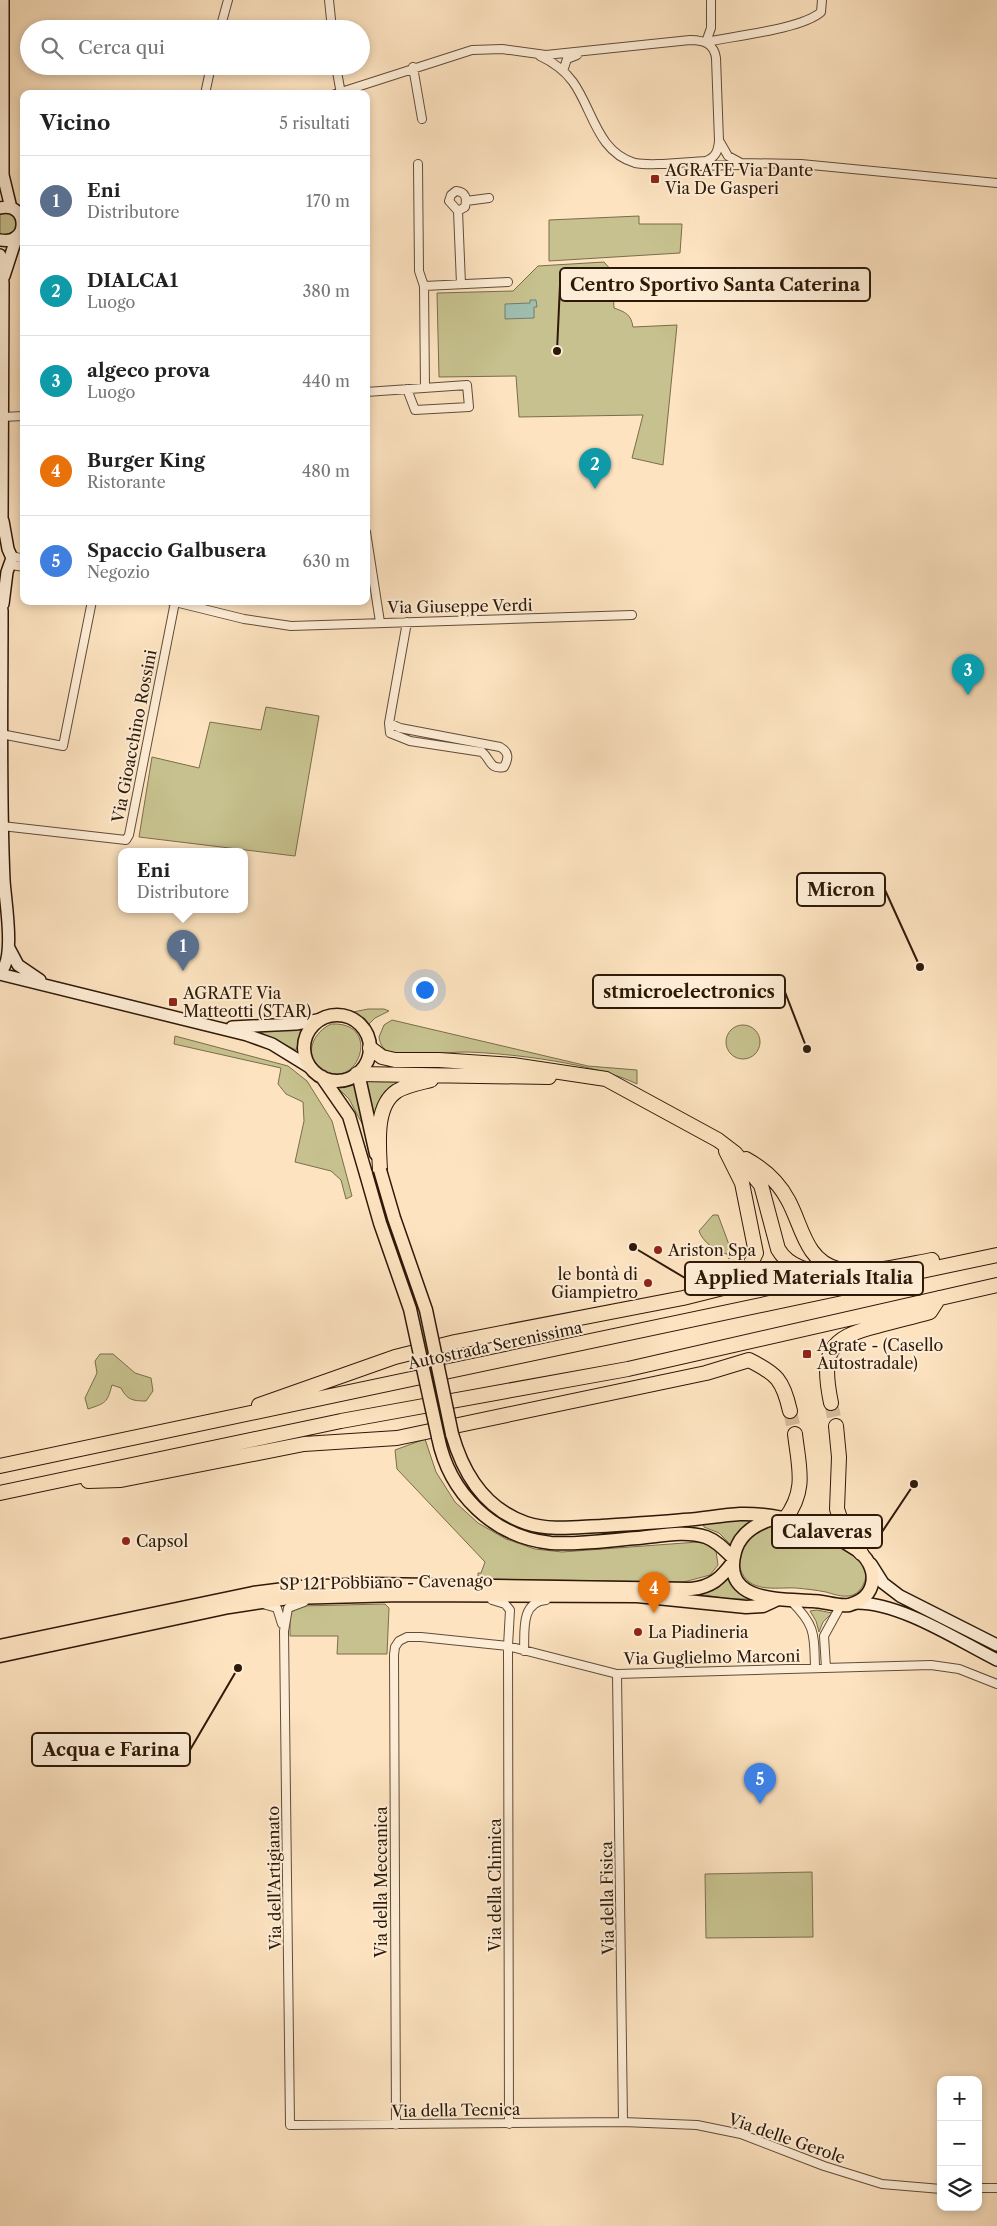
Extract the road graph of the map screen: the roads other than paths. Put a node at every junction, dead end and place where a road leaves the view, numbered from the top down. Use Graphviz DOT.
graph roads {
  1 [pos="3,0"];
  2 [pos="228,0"];
  3 [pos="329,0"];
  4 [pos="711,0"];
  5 [pos="822,0"];
  6 [pos="222,20"];
  7 [pos="331,20"];
  8 [pos="706,42"];
  9 [pos="586,52"];
  10 [pos="538,55"];
  11 [pos="413,68"];
  12 [pos="562,71"];
  13 [pos="209,75"];
  14 [pos="337,75"];
  15 [pos="206,90"];
  16 [pos="339,90"];
  17 [pos="348,90"];
  18 [pos="422,120"];
  19 [pos="719,141"];
  20 [pos="418,164"];
  21 [pos="663,164"];
  22 [pos="752,164"];
  23 [pos="3,175"];
  24 [pos="997,183"];
  25 [pos="0,188"];
  26 [pos="489,198"];
  27 [pos="466,201"];
  28 [pos="12,208"];
  29 [pos="458,211"];
  30 [pos="20,231"];
  31 [pos="20,233"];
  32 [pos="0,240"];
  33 [pos="0,255"];
  34 [pos="508,282"];
  35 [pos="3,283"];
  36 [pos="461,284"];
  37 [pos="424,286"];
  38 [pos="425,388"];
  39 [pos="407,389"];
  40 [pos="370,392"];
  41 [pos="20,416"];
  42 [pos="2,417"];
  43 [pos="1,525"];
  44 [pos="370,558"];
  45 [pos="20,559"];
  46 [pos="7,560"];
  47 [pos="20,565"];
  48 [pos="0,595"];
  49 [pos="91,605"];
  50 [pos="172,605"];
  51 [pos="186,605"];
  52 [pos="2,611"];
  53 [pos="632,615"];
  54 [pos="380,622"];
  55 [pos="407,622"];
  56 [pos="389,723"];
  57 [pos="1,734"];
  58 [pos="2,826"];
  59 [pos="2,856"];
  60 [pos="0,876"];
  61 [pos="9,948"];
  62 [pos="0,973"];
  63 [pos="58,988"];
  64 [pos="322,1019"];
  65 [pos="219,1026"];
  66 [pos="370,1048"];
  67 [pos="311,1068"];
  68 [pos="358,1074"];
  69 [pos="457,1076"];
  70 [pos="595,1076"];
  71 [pos="322,1077"];
  72 [pos="718,1140"];
  73 [pos="735,1153"];
  74 [pos="380,1170"];
  75 [pos="997,1248"];
  76 [pos="997,1255"];
  77 [pos="861,1273"];
  78 [pos="997,1285"];
  79 [pos="939,1298"];
  80 [pos="831,1403"];
  81 [pos="790,1411"];
  82 [pos="210,1423"];
  83 [pos="836,1426"];
  84 [pos="795,1434"];
  85 [pos="0,1466"];
  86 [pos="53,1482"];
  87 [pos="0,1492"];
  88 [pos="780,1518"];
  89 [pos="865,1557"];
  90 [pos="733,1560"];
  91 [pos="609,1587"];
  92 [pos="365,1596"];
  93 [pos="468,1596"];
  94 [pos="574,1596"];
  95 [pos="515,1597"];
  96 [pos="776,1600"];
  97 [pos="791,1601"];
  98 [pos="855,1603"];
  99 [pos="841,1605"];
  100 [pos="229,1607"];
  101 [pos="510,1610"];
  102 [pos="284,1631"];
  103 [pos="399,1641"];
  104 [pos="0,1646"];
  105 [pos="508,1646"];
  106 [pos="997,1646"];
  107 [pos="524,1651"];
  108 [pos="0,1656"];
  109 [pos="997,1660"];
  110 [pos="815,1668"];
  111 [pos="826,1668"];
  112 [pos="617,1674"];
  113 [pos="997,1684"];
  114 [pos="623,2122"];
  115 [pos="509,2124"];
  116 [pos="290,2125"];
  117 [pos="396,2125"];
  118 [pos="982,2188"];
  119 [pos="997,2188"];
  120 [pos="937,2189"];
  1 -- 23 [label="street"];
  2 -- 6 [label="street"];
  3 -- 7 [label="street"];
  4 -- 8 [label="street"];
  5 -- 8 [label="street"];
  8 -- 9 [label="street"];
  8 -- 19 [label="street"];
  9 -- 10 [label="street"];
  9 -- 12 [label="street"];
  10 -- 11 [label="street"];
  10 -- 12 [label="street"];
  11 -- 17 [label="street"];
  11 -- 18 [label="street"];
  12 -- 21 [label="street"];
  13 -- 15 [label="street"];
  14 -- 16 [label="street"];
  19 -- 21 [label="street"];
  19 -- 22 [label="street"];
  20 -- 37 [label="street"];
  21 -- 22 [label="street"];
  22 -- 24 [label="street"];
  23 -- 25 [label="street"];
  23 -- 28 [label="street"];
  26 -- 27 [label="street"];
  27 -- 29 [label="street"];
  27 -- 29 [label="street"];
  29 -- 36 [label="street"];
  30 -- 32 [label="street"];
  31 -- 35 [label="street"];
  33 -- 35 [label="street"];
  34 -- 36 [label="street"];
  35 -- 42 [label="street"];
  36 -- 37 [label="street"];
  37 -- 38 [label="street"];
  38 -- 39 [label="street"];
  38 -- 39 [label="street"];
  39 -- 40 [label="street"];
  41 -- 42 [label="street"];
  42 -- 43 [label="street"];
  43 -- 46 [label="street"];
  44 -- 54 [label="street"];
  45 -- 46 [label="street"];
  46 -- 47 [label="street"];
  46 -- 52 [label="street"];
  48 -- 52 [label="street"];
  49 -- 57 [label="street"];
  50 -- 58 [label="street, Via Gioacchino Rossini"];
  51 -- 54 [label="street, Via Giuseppe Verdi"];
  52 -- 57 [label="street"];
  53 -- 55 [label="street, Via Giuseppe Verdi"];
  54 -- 55 [label="street, Via Giuseppe Verdi"];
  55 -- 56 [label="street"];
  56 -- 56 [label="street"];
  57 -- 58 [label="street"];
  58 -- 59 [label="street"];
  59 -- 60 [label="street"];
  59 -- 61 [label="street"];
  61 -- 62 [label="street"];
  61 -- 63 [label="street"];
  62 -- 63 [label="street"];
  63 -- 65 [label="street"];
  64 -- 65 [label="street"];
  64 -- 66 [label="main road"];
  64 -- 67 [label="main road"];
  65 -- 67 [label="street"];
  66 -- 68 [label="main road"];
  66 -- 70 [label="highway"];
  67 -- 71 [label="main road"];
  68 -- 69 [label="highway"];
  68 -- 71 [label="main road"];
  68 -- 74 [label="main road"];
  69 -- 70 [label="highway"];
  69 -- 74 [label="highway"];
  70 -- 72 [label="highway"];
  71 -- 90 [label="main road, bridge"];
  72 -- 73 [label="highway"];
  72 -- 82 [label="highway"];
  73 -- 77 [label="highway"];
  73 -- 77 [label="highway"];
  74 -- 88 [label="main road, bridge"];
  75 -- 77 [label="highway"];
  76 -- 82 [label="highway, Autostrada Serenissima"];
  78 -- 79 [label="highway"];
  79 -- 80 [label="highway"];
  79 -- 86 [label="highway"];
  81 -- 86 [label="highway"];
  82 -- 85 [label="highway, Autostrada Serenissima"];
  83 -- 89 [label="highway"];
  84 -- 88 [label="highway"];
  86 -- 87 [label="highway"];
  88 -- 89 [label="main road"];
  88 -- 90 [label="main road, SP 121 Pobbiano - Cavenago"];
  89 -- 98 [label="main road"];
  89 -- 106 [label="street"];
  90 -- 91 [label="main road, SP 121 Pobbiano - Cavenago"];
  90 -- 96 [label="main road"];
  91 -- 95 [label="main road"];
  91 -- 104 [label="main road, SP 121 Pobbiano - Cavenago"];
  92 -- 93 [label="main road, SP 121 Pobbiano - Cavenago"];
  92 -- 100 [label="main road, SP 121 Pobbiano - Cavenago"];
  92 -- 102 [label="street, Via dell'Artigianato"];
  93 -- 95 [label="main road, SP 121 Pobbiano - Cavenago"];
  93 -- 101 [label="street"];
  94 -- 95 [label="main road, SP 121 Pobbiano - Cavenago"];
  94 -- 96 [label="main road, SP 121 Pobbiano - Cavenago"];
  94 -- 107 [label="street"];
  95 -- 101 [label="street, Via della Chimica"];
  96 -- 97 [label="main road"];
  97 -- 99 [label="main road"];
  97 -- 110 [label="street"];
  98 -- 99 [label="main road"];
  98 -- 109 [label="street"];
  99 -- 111 [label="street"];
  100 -- 102 [label="street, Via dell'Artigianato"];
  100 -- 108 [label="main road, SP 121 Pobbiano - Cavenago"];
  101 -- 105 [label="street, Via della Chimica"];
  102 -- 116 [label="street, Via dell'Artigianato"];
  103 -- 105 [label="street, Via Guglielmo Marconi"];
  103 -- 117 [label="street, Via della Meccanica"];
  105 -- 107 [label="street, Via Guglielmo Marconi"];
  105 -- 115 [label="street, Via della Chimica"];
  107 -- 112 [label="street, Via Guglielmo Marconi"];
  110 -- 111 [label="street, Via Guglielmo Marconi"];
  110 -- 112 [label="street, Via Guglielmo Marconi"];
  111 -- 113 [label="street, Via Guglielmo Marconi"];
  112 -- 114 [label="street, Via della Fisica"];
  114 -- 115 [label="street, Via della Tecnica"];
  114 -- 120 [label="street, Via delle Gerole"];
  115 -- 117 [label="street, Via della Tecnica"];
  116 -- 117 [label="street, Via della Tecnica"];
  118 -- 119 [label="street"];
}
